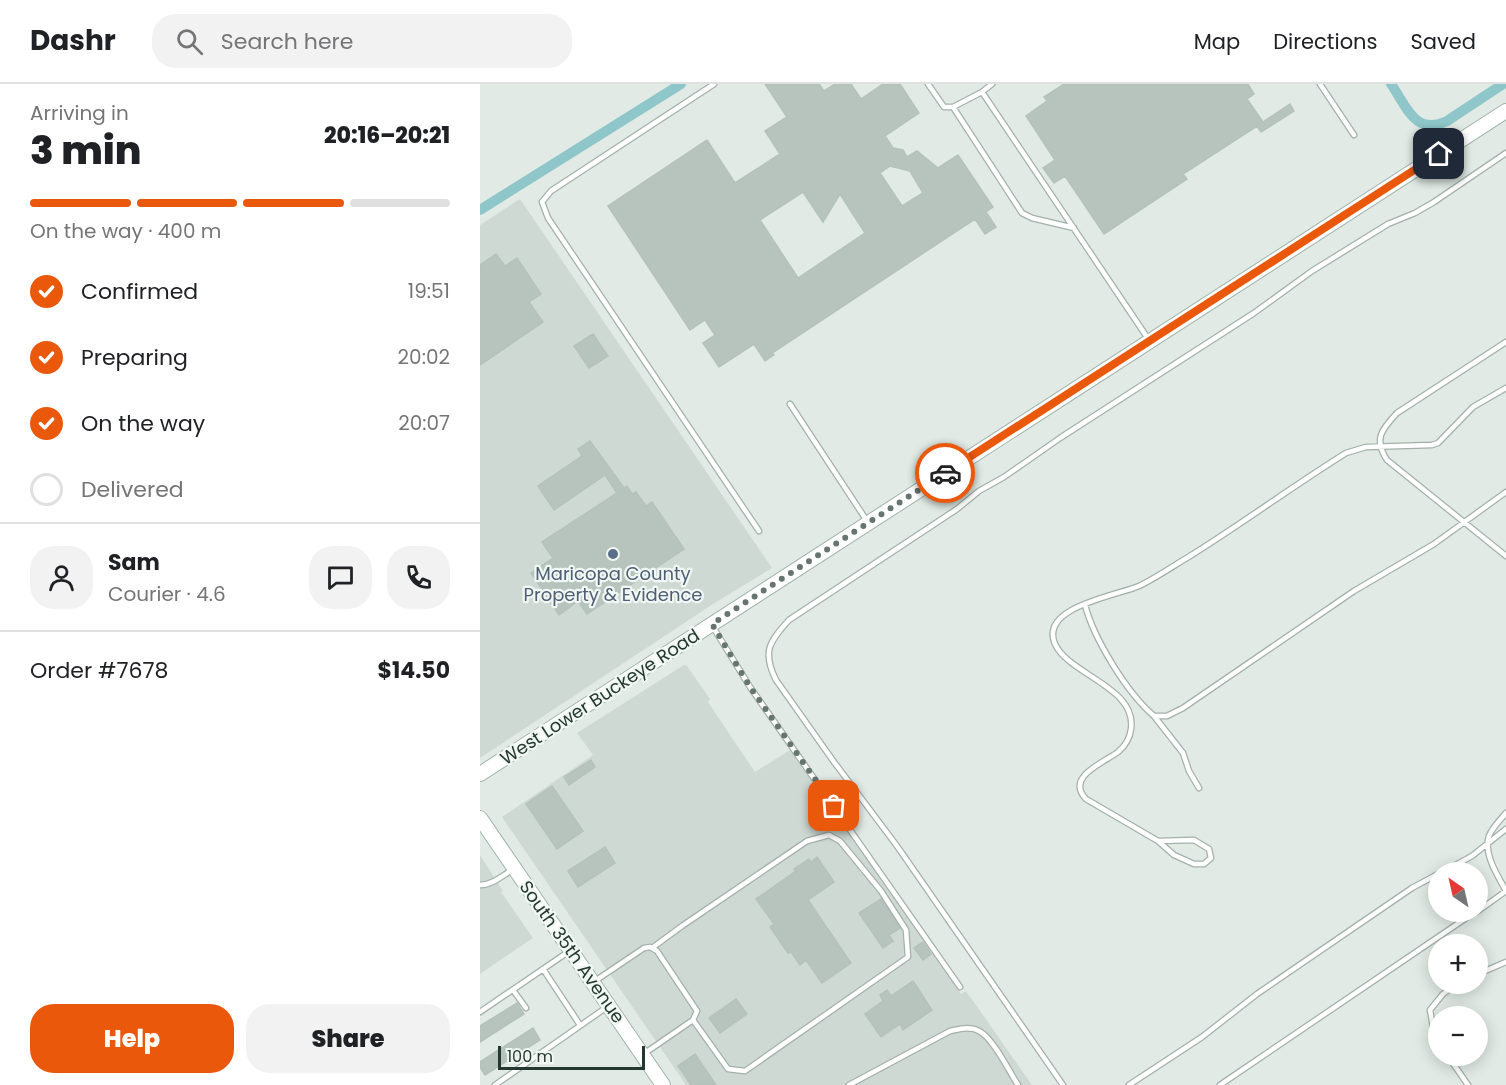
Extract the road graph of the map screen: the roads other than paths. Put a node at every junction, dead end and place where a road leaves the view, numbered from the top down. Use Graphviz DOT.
graph roads {
  1 [pos="714,84"];
  2 [pos="928,84"];
  3 [pos="992,84"];
  4 [pos="1320,84"];
  5 [pos="982,92"];
  6 [pos="953,107"];
  7 [pos="1506,111"];
  8 [pos="1354,135"];
  9 [pos="1506,153"];
  10 [pos="1074,228"];
  11 [pos="1149,340"];
  12 [pos="1506,342"];
  13 [pos="1506,388"];
  14 [pos="790,404"];
  15 [pos="1381,447"];
  16 [pos="1506,492"];
  17 [pos="1463,522"];
  18 [pos="869,523"];
  19 [pos="759,531"];
  20 [pos="1506,556"];
  21 [pos="1086,604"];
  22 [pos="712,624"];
  23 [pos="1154,716"];
  24 [pos="480,774"];
  25 [pos="1199,788"];
  26 [pos="1506,813"];
  27 [pos="482,825"];
  28 [pos="1506,828"];
  29 [pos="1158,842"];
  30 [pos="1488,844"];
  31 [pos="1461,862"];
  32 [pos="514,869"];
  33 [pos="1428,880"];
  34 [pos="480,885"];
  35 [pos="1506,891"];
  36 [pos="1488,903"];
  37 [pos="1460,922"];
  38 [pos="652,948"];
  39 [pos="570,951"];
  40 [pos="1506,962"];
  41 [pos="543,969"];
  42 [pos="1488,970"];
  43 [pos="592,982"];
  44 [pos="960,987"];
  45 [pos="513,990"];
  46 [pos="1443,994"];
  47 [pos="609,1006"];
  48 [pos="1433,1006"];
  49 [pos="526,1008"];
  50 [pos="480,1012"];
  51 [pos="693,1020"];
  52 [pos="580,1025"];
  53 [pos="643,1055"];
  54 [pos="1455,1066"];
  55 [pos="495,1085"];
  56 [pos="663,1085"];
  57 [pos="849,1085"];
  58 [pos="1018,1085"];
  59 [pos="1063,1085"];
  60 [pos="1129,1085"];
  61 [pos="1220,1085"];
  62 [pos="1468,1085"];
  1 -- 19 [label="lane"];
  2 -- 6 [label="lane"];
  3 -- 5 [label="lane"];
  4 -- 8 [label="lane"];
  5 -- 6 [label="lane"];
  5 -- 10 [label="lane"];
  6 -- 10 [label="lane"];
  7 -- 11 [label="main road, West Lower Buckeye Road"];
  9 -- 59 [label="lane"];
  10 -- 11 [label="lane"];
  11 -- 18 [label="main road, West Lower Buckeye Road"];
  12 -- 15 [label="lane"];
  13 -- 15 [label="lane"];
  14 -- 18 [label="lane"];
  15 -- 17 [label="lane"];
  15 -- 21 [label="lane"];
  16 -- 17 [label="lane"];
  17 -- 20 [label="lane"];
  17 -- 23 [label="lane"];
  18 -- 22 [label="main road, West Lower Buckeye Road"];
  21 -- 23 [label="lane"];
  21 -- 29 [label="lane"];
  22 -- 24 [label="main road, West Lower Buckeye Road"];
  22 -- 44 [label="lane"];
  23 -- 25 [label="lane"];
  26 -- 30 [label="lane"];
  27 -- 32 [label="main road, South 35th Avenue"];
  28 -- 30 [label="lane"];
  29 -- 29 [label="lane"];
  30 -- 31 [label="lane"];
  30 -- 35 [label="lane"];
  32 -- 34 [label="lane"];
  32 -- 39 [label="main road, South 35th Avenue"];
  33 -- 60 [label="lane"];
  35 -- 36 [label="lane"];
  37 -- 61 [label="lane"];
  38 -- 43 [label="lane"];
  38 -- 51 [label="lane"];
  38 -- 51 [label="lane"];
  39 -- 41 [label="lane"];
  39 -- 43 [label="main road, South 35th Avenue"];
  40 -- 42 [label="lane"];
  41 -- 45 [label="lane"];
  41 -- 52 [label="lane"];
  43 -- 47 [label="main road, South 35th Avenue"];
  45 -- 49 [label="lane"];
  45 -- 50 [label="lane"];
  46 -- 48 [label="lane"];
  47 -- 52 [label="lane"];
  47 -- 53 [label="main road, South 35th Avenue"];
  51 -- 53 [label="lane"];
  52 -- 55 [label="lane"];
  53 -- 56 [label="main road, South 35th Avenue"];
  54 -- 62 [label="lane"];
  57 -- 58 [label="lane"];
}
